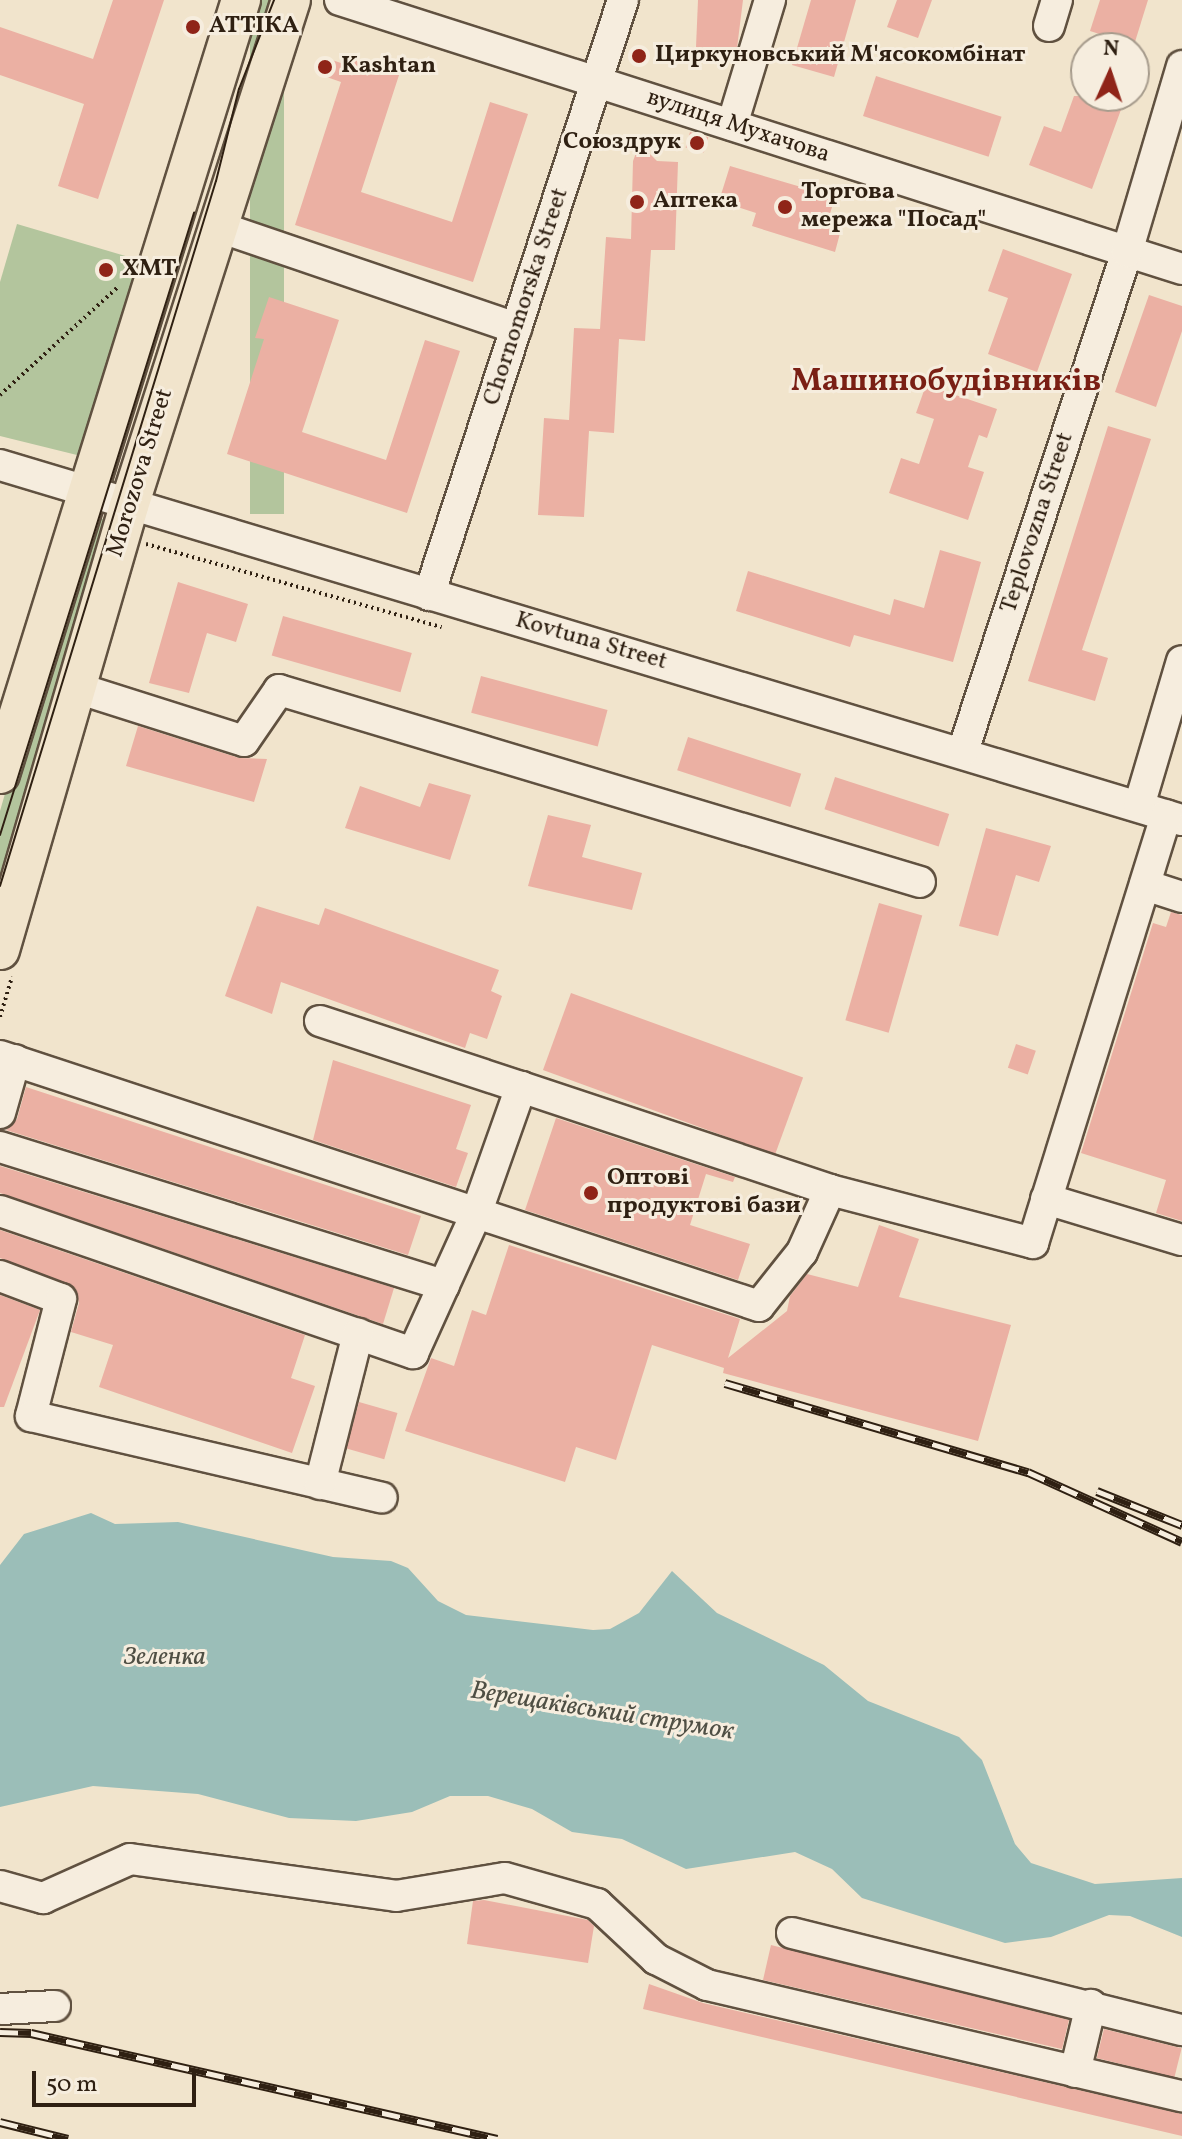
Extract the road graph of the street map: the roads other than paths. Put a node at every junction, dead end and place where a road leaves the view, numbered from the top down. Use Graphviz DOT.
graph roads {
  1 [pos="241,0"];
  2 [pos="291,0"];
  3 [pos="340,0"];
  4 [pos="623,0"];
  5 [pos="770,0"];
  6 [pos="1182,66"];
  7 [pos="597,83"];
  8 [pos="732,125"];
  9 [pos="219,227"];
  10 [pos="1127,252"];
  11 [pos="1182,269"];
  12 [pos="516,328"];
  13 [pos="0,465"];
  14 [pos="84,492"];
  15 [pos="129,506"];
  16 [pos="429,595"];
  17 [pos="1182,661"];
  18 [pos="77,688"];
  19 [pos="1173,727"];
  20 [pos="963,751"];
  21 [pos="0,774"];
  22 [pos="1162,814"];
  23 [pos="920,882"];
  24 [pos="1145,885"];
  25 [pos="1182,897"];
  26 [pos="6,961"];
  27 [pos="320,1021"];
  28 [pos="7,1058"];
  29 [pos="521,1087"];
  30 [pos="0,1113"];
  31 [pos="0,1147"];
  32 [pos="830,1190"];
  33 [pos="1046,1199"];
  34 [pos="0,1211"];
  35 [pos="476,1214"];
  36 [pos="1182,1240"];
  37 [pos="0,1276"];
  38 [pos="444,1285"];
  39 [pos="358,1334"];
  40 [pos="320,1484"];
  41 [pos="382,1498"];
  42 [pos="0,1886"];
  43 [pos="792,1933"];
  44 [pos="1091,2005"];
  45 [pos="55,2006"];
  46 [pos="0,2009"];
  47 [pos="1182,2030"];
  48 [pos="1075,2072"];
  49 [pos="1182,2096"];
  1 -- 14 [label="main road, Morozova Street"];
  2 -- 9 [label="main road, Morozova Street"];
  3 -- 7 [label="street, вулиця Мухачова"];
  4 -- 7 [label="street, Chornomorska Street"];
  5 -- 8 [label="street"];
  6 -- 10 [label="street, Teplovozna Street"];
  7 -- 8 [label="street, вулиця Мухачова"];
  7 -- 12 [label="street, Chornomorska Street"];
  8 -- 10 [label="street, вулиця Мухачова"];
  9 -- 12 [label="street"];
  9 -- 15 [label="main road, Morozova Street"];
  10 -- 11 [label="street, вулиця Мухачова"];
  10 -- 20 [label="street, Teplovozna Street"];
  12 -- 16 [label="street, Chornomorska Street"];
  13 -- 14 [label="street, Kovtuna Street"];
  14 -- 15 [label="street, Kovtuna Street"];
  14 -- 21 [label="main road, Morozova Street"];
  15 -- 16 [label="street, Kovtuna Street"];
  15 -- 18 [label="main road, Morozova Street"];
  16 -- 20 [label="street, Kovtuna Street"];
  17 -- 19 [label="street"];
  18 -- 23 [label="street"];
  18 -- 26 [label="main road, Morozova Street"];
  19 -- 22 [label="street"];
  20 -- 22 [label="street, Kovtuna Street"];
  22 -- 24 [label="street"];
  24 -- 25 [label="street"];
  24 -- 33 [label="street"];
  27 -- 29 [label="street"];
  28 -- 30 [label="street"];
  28 -- 35 [label="street"];
  29 -- 32 [label="street"];
  29 -- 35 [label="street"];
  31 -- 38 [label="street"];
  32 -- 33 [label="street"];
  32 -- 35 [label="street"];
  33 -- 36 [label="street"];
  34 -- 39 [label="street"];
  35 -- 38 [label="street"];
  37 -- 40 [label="street"];
  38 -- 39 [label="street"];
  39 -- 40 [label="street"];
  40 -- 41 [label="street"];
  42 -- 48 [label="street"];
  43 -- 44 [label="street"];
  44 -- 47 [label="street"];
  44 -- 48 [label="street"];
  45 -- 46 [label="street"];
  48 -- 49 [label="street"];
}
